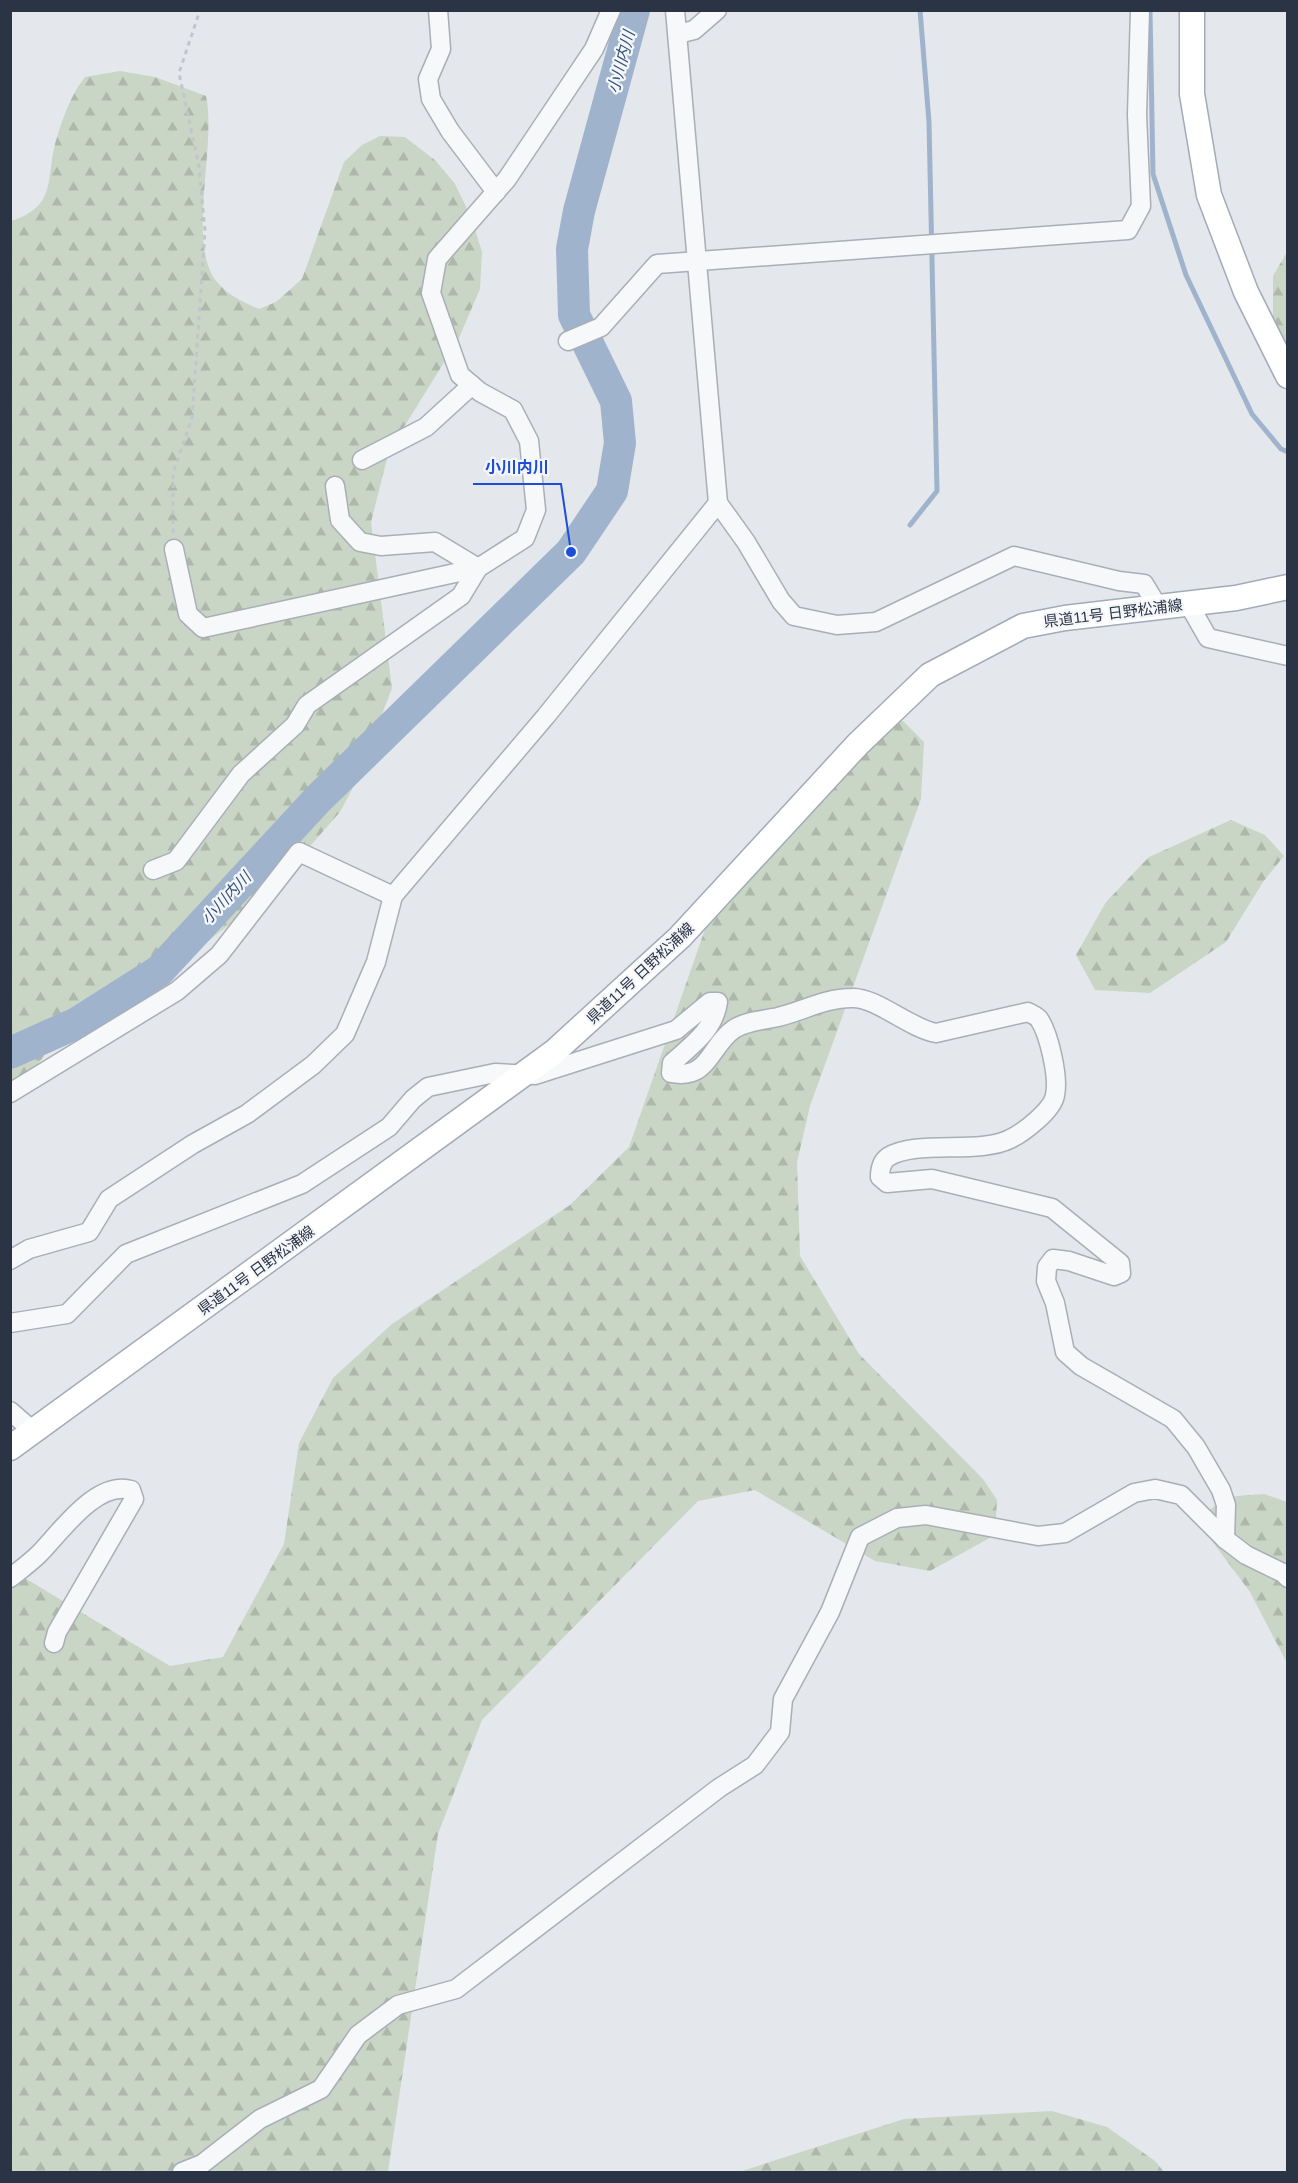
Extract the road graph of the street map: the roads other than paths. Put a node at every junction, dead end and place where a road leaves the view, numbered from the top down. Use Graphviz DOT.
graph roads {
  1 [pos="438,10"];
  2 [pos="611,10"];
  3 [pos="675,10"];
  4 [pos="717,10"];
  5 [pos="1140,10"];
  6 [pos="1192,10"];
  7 [pos="678,33"];
  8 [pos="496,192"];
  9 [pos="695,261"];
  10 [pos="568,341"];
  11 [pos="1287,376"];
  12 [pos="472,385"];
  13 [pos="362,460"];
  14 [pos="335,486"];
  15 [pos="718,502"];
  16 [pos="174,549"];
  17 [pos="478,568"];
  18 [pos="1287,587"];
  19 [pos="1188,603"];
  20 [pos="1158,607"];
  21 [pos="1287,656"];
  22 [pos="153,870"];
  23 [pos="393,896"];
  24 [pos="523,1076"];
  25 [pos="10,1093"];
  26 [pos="10,1260"];
  27 [pos="10,1323"];
  28 [pos="10,1411"];
  29 [pos="33,1431"];
  30 [pos="10,1448"];
  31 [pos="1225,1539"];
  32 [pos="10,1578"];
  33 [pos="1287,1578"];
  34 [pos="54,1644"];
  35 [pos="182,2172"];
  1 -- 8 [label="street"];
  2 -- 8 [label="street"];
  3 -- 7 [label="street"];
  4 -- 7 [label="street"];
  5 -- 9 [label="street"];
  6 -- 11 [label="main road"];
  7 -- 9 [label="street"];
  8 -- 12 [label="street"];
  9 -- 10 [label="street"];
  9 -- 15 [label="street"];
  12 -- 13 [label="street"];
  12 -- 17 [label="street"];
  14 -- 17 [label="street"];
  15 -- 20 [label="street"];
  15 -- 23 [label="street"];
  16 -- 17 [label="street"];
  17 -- 22 [label="street"];
  18 -- 19 [label="main road, 県道11号 日野松浦線"];
  19 -- 20 [label="main road, 県道11号 日野松浦線"];
  19 -- 21 [label="street"];
  20 -- 24 [label="main road, 県道11号 日野松浦線"];
  23 -- 25 [label="street"];
  23 -- 26 [label="street"];
  24 -- 27 [label="street"];
  24 -- 29 [label="main road, 県道11号 日野松浦線"];
  24 -- 31 [label="street"];
  28 -- 29 [label="street"];
  29 -- 30 [label="main road, 県道11号 日野松浦線"];
  31 -- 33 [label="street"];
  31 -- 35 [label="street"];
  32 -- 34 [label="street"];
}
